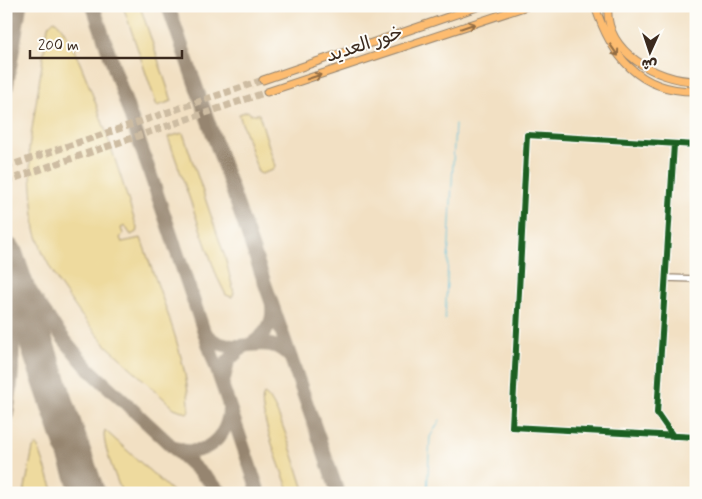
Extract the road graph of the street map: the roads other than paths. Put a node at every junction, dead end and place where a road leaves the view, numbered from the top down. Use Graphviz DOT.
graph roads {
  1 [pos="480,6"];
  2 [pos="527,6"];
  3 [pos="594,6"];
  4 [pos="608,6"];
  5 [pos="263,80"];
  6 [pos="696,81"];
  7 [pos="696,91"];
  8 [pos="267,92"];
  9 [pos="674,144"];
  10 [pos="696,145"];
  11 [pos="666,278"];
  12 [pos="696,279"];
  13 [pos="673,436"];
  14 [pos="696,437"];
  1 -- 5 [label="main road"];
  8 -- 2 [label="main road, خور العديد, one-way"];
  3 -- 7 [label="main road, one-way"];
  4 -- 6 [label="main road"];
  9 -- 10 [label="street"];
  9 -- 11 [label="street"];
  9 -- 13 [label="street"];
  11 -- 12 [label="street"];
  11 -- 13 [label="street"];
  13 -- 14 [label="street"];
}
